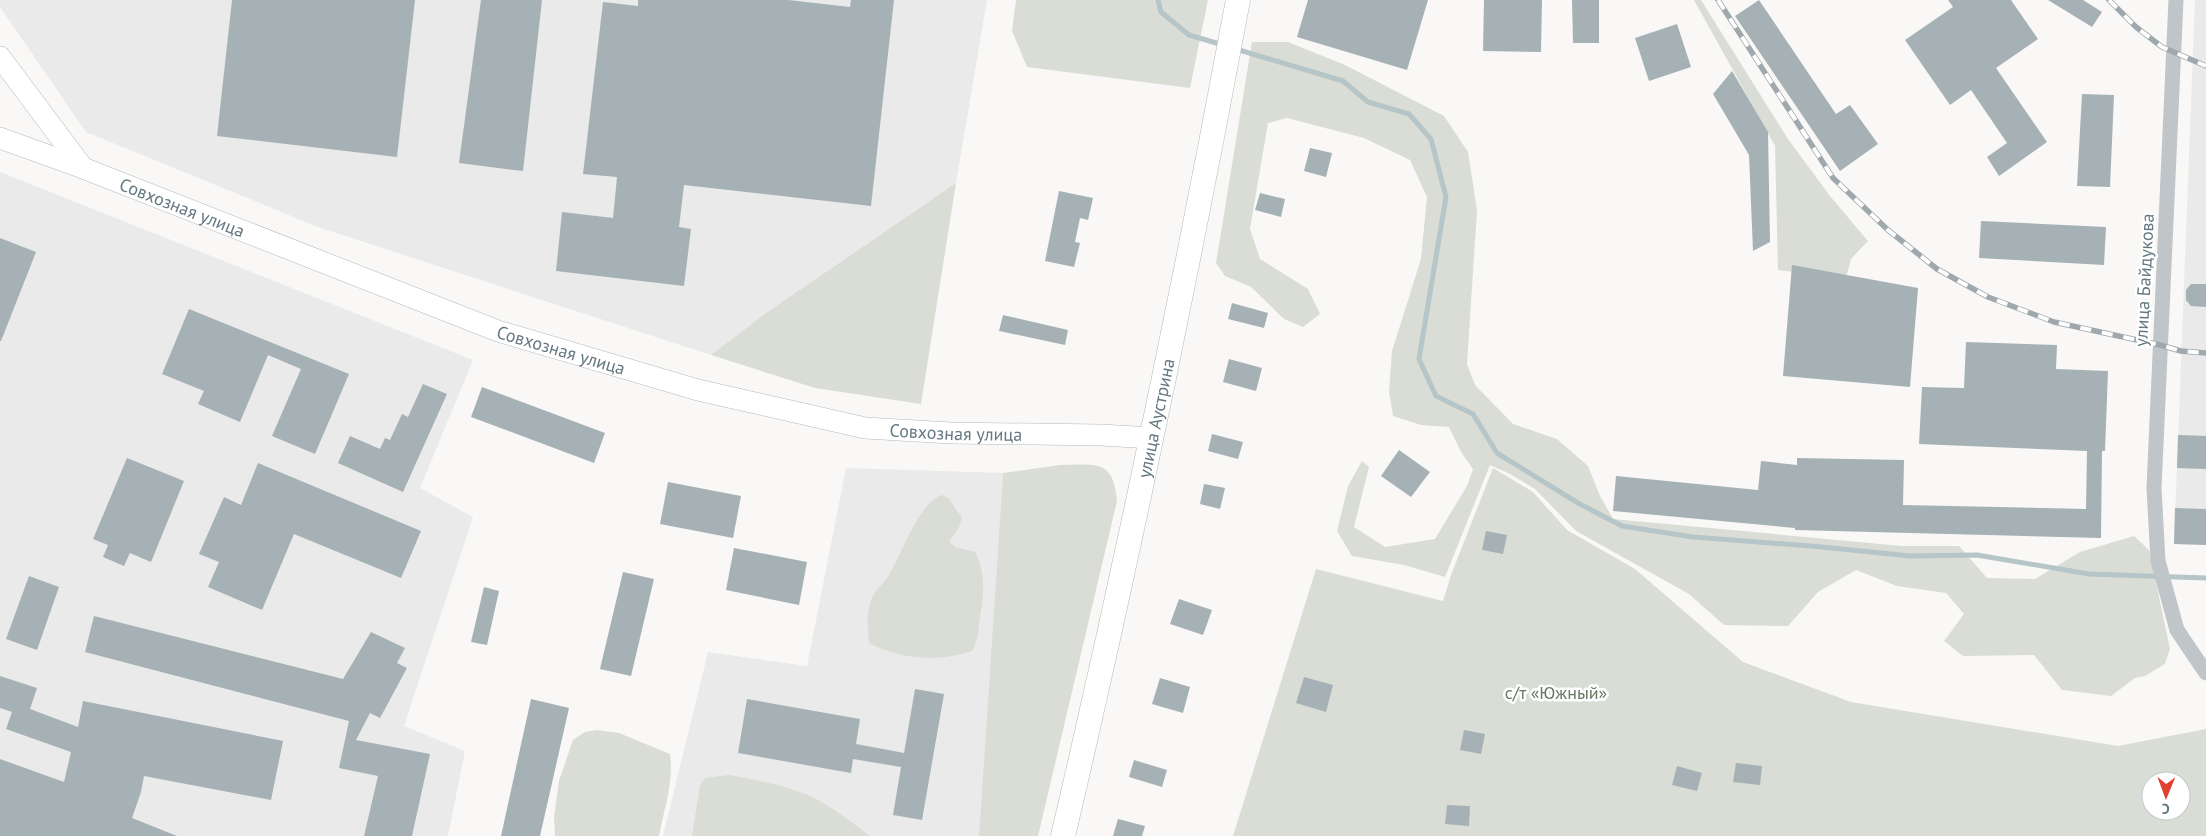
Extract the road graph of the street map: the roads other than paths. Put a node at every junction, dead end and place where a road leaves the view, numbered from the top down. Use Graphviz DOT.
graph roads {
  1 [pos="1238,0"];
  2 [pos="2176,0"];
  3 [pos="0,57"];
  4 [pos="0,138"];
  5 [pos="83,168"];
  6 [pos="1152,438"];
  7 [pos="2206,673"];
  8 [pos="1063,836"];
  1 -- 6 [label="main road, улица Аустрина"];
  2 -- 7 [label="street, улица Байдукова"];
  3 -- 5 [label="main road"];
  4 -- 5 [label="main road, Совхозная улица"];
  5 -- 6 [label="main road, Совхозная улица"];
  6 -- 8 [label="main road, улица Аустрина"];
}
